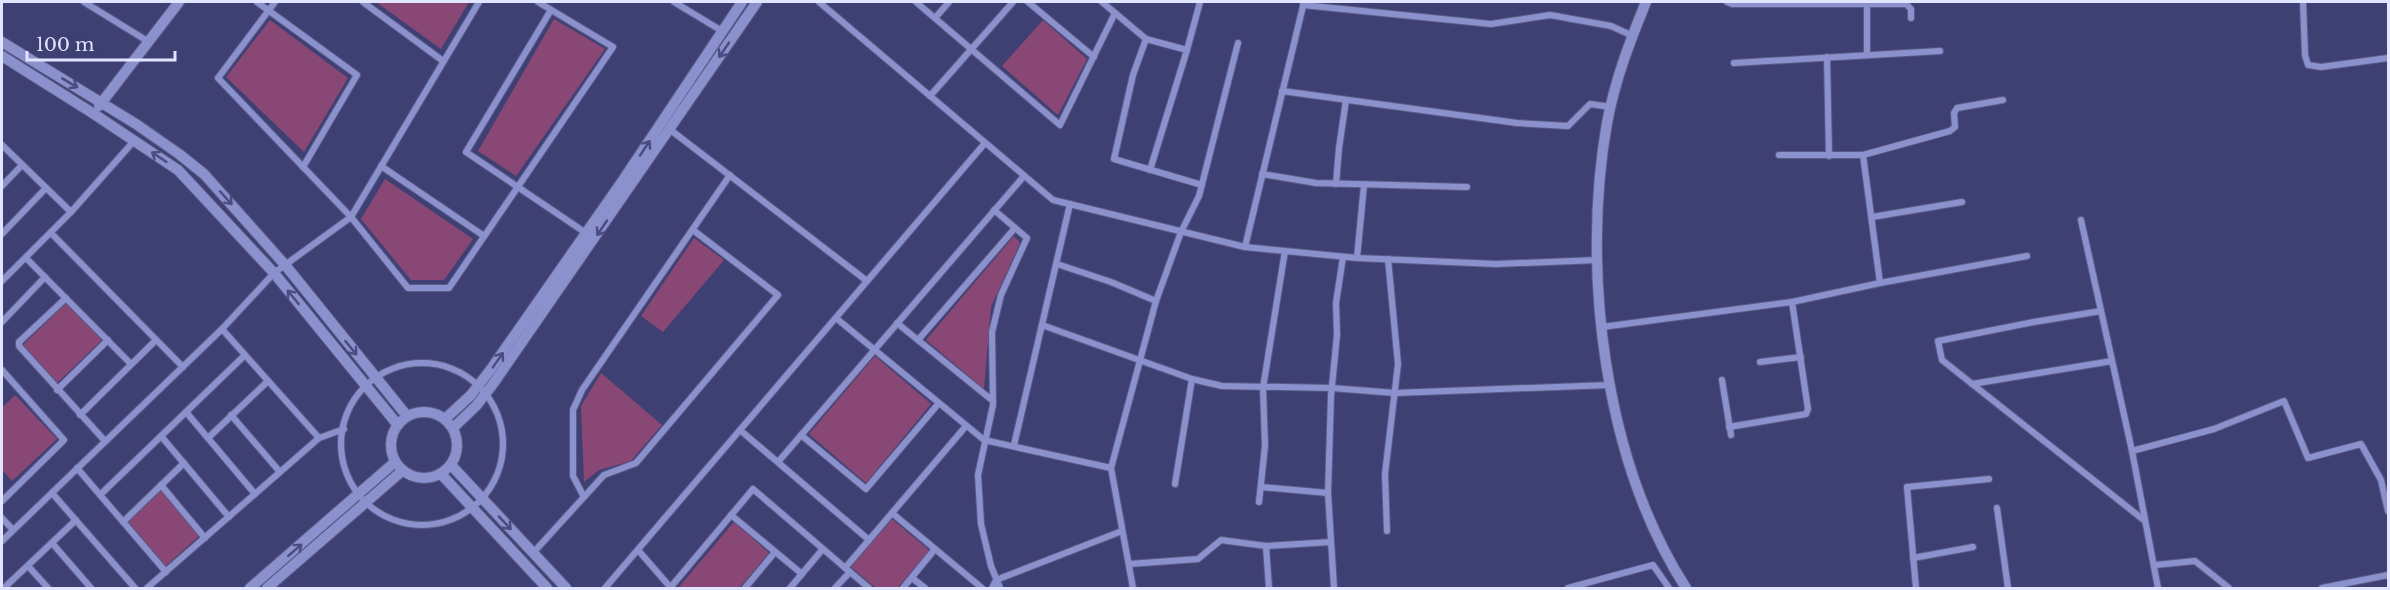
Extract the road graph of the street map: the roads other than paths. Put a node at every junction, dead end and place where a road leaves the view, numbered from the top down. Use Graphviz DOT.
graph roads {
  1 [pos="84,2"];
  2 [pos="179,2"];
  3 [pos="257,2"];
  4 [pos="275,2"];
  5 [pos="363,2"];
  6 [pos="479,2"];
  7 [pos="538,2"];
  8 [pos="674,2"];
  9 [pos="742,2"];
  10 [pos="757,2"];
  11 [pos="819,2"];
  12 [pos="916,2"];
  13 [pos="949,2"];
  14 [pos="1013,2"];
  15 [pos="1028,2"];
  16 [pos="1102,2"];
  17 [pos="1200,2"];
  18 [pos="1646,2"];
  19 [pos="1727,2"];
  20 [pos="1867,2"];
  21 [pos="2303,2"];
  22 [pos="1303,3"];
  23 [pos="269,10"];
  24 [pos="551,10"];
  25 [pos="1115,13"];
  26 [pos="936,18"];
  27 [pos="1911,18"];
  28 [pos="722,31"];
  29 [pos="1633,36"];
  30 [pos="1146,39"];
  31 [pos="2,42"];
  32 [pos="149,42"];
  33 [pos="1239,43"];
  34 [pos="972,49"];
  35 [pos="1187,50"];
  36 [pos="1940,51"];
  37 [pos="1867,54"];
  38 [pos="2,56"];
  39 [pos="1094,57"];
  40 [pos="1827,57"];
  41 [pos="2388,57"];
  42 [pos="443,61"];
  43 [pos="1734,63"];
  44 [pos="1282,91"];
  45 [pos="930,96"];
  46 [pos="1346,100"];
  47 [pos="2003,100"];
  48 [pos="101,102"];
  49 [pos="1611,107"];
  50 [pos="94,114"];
  51 [pos="665,126"];
  52 [pos="134,141"];
  53 [pos="986,143"];
  54 [pos="2,145"];
  55 [pos="1779,155"];
  56 [pos="1863,155"];
  57 [pos="1828,156"];
  58 [pos="22,165"];
  59 [pos="381,166"];
  60 [pos="303,167"];
  61 [pos="1150,170"];
  62 [pos="1262,174"];
  63 [pos="729,176"];
  64 [pos="1024,176"];
  65 [pos="1202,184"];
  66 [pos="1336,184"];
  67 [pos="1364,185"];
  68 [pos="2,186"];
  69 [pos="518,187"];
  70 [pos="1467,187"];
  71 [pos="46,188"];
  72 [pos="1962,202"];
  73 [pos="1070,204"];
  74 [pos="994,210"];
  75 [pos="71,212"];
  76 [pos="351,217"];
  77 [pos="1872,217"];
  78 [pos="2081,220"];
  79 [pos="1015,228"];
  80 [pos="693,231"];
  81 [pos="1181,232"];
  82 [pos="51,233"];
  83 [pos="586,233"];
  84 [pos="2,234"];
  85 [pos="484,236"];
  86 [pos="1245,248"];
  87 [pos="1285,251"];
  88 [pos="2027,256"];
  89 [pos="1343,257"];
  90 [pos="26,258"];
  91 [pos="1357,258"];
  92 [pos="1388,260"];
  93 [pos="1598,260"];
  94 [pos="1057,264"];
  95 [pos="286,267"];
  96 [pos="274,273"];
  97 [pos="45,277"];
  98 [pos="2,280"];
  99 [pos="867,281"];
  100 [pos="1880,283"];
  101 [pos="66,298"];
  102 [pos="1156,300"];
  103 [pos="1792,302"];
  104 [pos="2101,311"];
  105 [pos="836,318"];
  106 [pos="2,322"];
  107 [pos="897,322"];
  108 [pos="1042,325"];
  109 [pos="1602,327"];
  110 [pos="222,329"];
  111 [pos="108,340"];
  112 [pos="156,340"];
  113 [pos="918,340"];
  114 [pos="874,349"];
  115 [pos="245,355"];
  116 [pos="1801,357"];
  117 [pos="1141,361"];
  118 [pos="2112,361"];
  119 [pos="1760,362"];
  120 [pos="131,364"];
  121 [pos="183,367"];
  122 [pos="2,370"];
  123 [pos="375,378"];
  124 [pos="1192,379"];
  125 [pos="1722,380"];
  126 [pos="268,381"];
  127 [pos="1972,384"];
  128 [pos="364,385"];
  129 [pos="1609,385"];
  130 [pos="1263,388"];
  131 [pos="1332,388"];
  132 [pos="57,390"];
  133 [pos="482,390"];
  134 [pos="1395,393"];
  135 [pos="993,401"];
  136 [pos="939,403"];
  137 [pos="186,412"];
  138 [pos="80,415"];
  139 [pos="231,416"];
  140 [pos="407,416"];
  141 [pos="445,419"];
  142 [pos="397,424"];
  143 [pos="966,426"];
  144 [pos="1729,427"];
  145 [pos="453,428"];
  146 [pos="344,429"];
  147 [pos="740,430"];
  148 [pos="801,435"];
  149 [pos="1731,435"];
  150 [pos="161,436"];
  151 [pos="208,438"];
  152 [pos="320,438"];
  153 [pos="984,440"];
  154 [pos="105,441"];
  155 [pos="1014,446"];
  156 [pos="2132,451"];
  157 [pos="778,462"];
  158 [pos="184,463"];
  159 [pos="451,465"];
  160 [pos="398,466"];
  161 [pos="77,468"];
  162 [pos="1111,468"];
  163 [pos="280,472"];
  164 [pos="441,474"];
  165 [pos="1989,479"];
  166 [pos="1175,484"];
  167 [pos="161,485"];
  168 [pos="1261,486"];
  169 [pos="52,493"];
  170 [pos="1328,493"];
  171 [pos="255,494"];
  172 [pos="100,495"];
  173 [pos="584,497"];
  174 [pos="362,498"];
  175 [pos="483,498"];
  176 [pos="2,501"];
  177 [pos="1259,502"];
  178 [pos="472,508"];
  179 [pos="1997,508"];
  180 [pos="2388,511"];
  181 [pos="892,513"];
  182 [pos="731,515"];
  183 [pos="229,517"];
  184 [pos="2,518"];
  185 [pos="76,520"];
  186 [pos="2145,521"];
  187 [pos="123,522"];
  188 [pos="13,530"];
  189 [pos="1122,531"];
  190 [pos="1387,531"];
  191 [pos="205,538"];
  192 [pos="869,540"];
  193 [pos="2,541"];
  194 [pos="52,543"];
  195 [pos="1331,543"];
  196 [pos="1266,546"];
  197 [pos="1972,547"];
  198 [pos="935,549"];
  199 [pos="638,550"];
  200 [pos="822,550"];
  201 [pos="532,552"];
  202 [pos="775,552"];
  203 [pos="1913,558"];
  204 [pos="1128,564"];
  205 [pos="2155,565"];
  206 [pos="28,566"];
  207 [pos="848,570"];
  208 [pos="166,572"];
  209 [pos="802,574"];
  210 [pos="2388,575"];
  211 [pos="912,578"];
  212 [pos="996,580"];
  213 [pos="266,586"];
  214 [pos="4,588"];
  215 [pos="48,588"];
  216 [pos="91,588"];
  217 [pos="135,588"];
  218 [pos="147,588"];
  219 [pos="250,588"];
  220 [pos="547,588"];
  221 [pos="566,588"];
  222 [pos="605,588"];
  223 [pos="670,588"];
  224 [pos="745,588"];
  225 [pos="790,588"];
  226 [pos="836,588"];
  227 [pos="869,588"];
  228 [pos="903,588"];
  229 [pos="925,588"];
  230 [pos="982,588"];
  231 [pos="992,588"];
  232 [pos="1000,588"];
  233 [pos="1133,588"];
  234 [pos="1269,588"];
  235 [pos="1334,588"];
  236 [pos="1568,588"];
  237 [pos="1669,588"];
  238 [pos="1686,588"];
  239 [pos="1916,588"];
  240 [pos="2008,588"];
  241 [pos="2158,588"];
  242 [pos="2229,588"];
  243 [pos="2322,588"];
  1 -- 32 [label="street"];
  2 -- 32 [label="street"];
  3 -- 23 [label="street"];
  4 -- 23 [label="street"];
  5 -- 42 [label="street"];
  6 -- 42 [label="street"];
  7 -- 24 [label="street"];
  8 -- 28 [label="street"];
  9 -- 28 [label="street"];
  10 -- 51 [label="street, one-way"];
  11 -- 45 [label="street"];
  12 -- 26 [label="street"];
  13 -- 26 [label="street"];
  14 -- 34 [label="street"];
  15 -- 39 [label="street"];
  16 -- 25 [label="street"];
  17 -- 35 [label="street"];
  18 -- 29 [label="street"];
  19 -- 20 [label="street"];
  20 -- 27 [label="street"];
  20 -- 37 [label="street"];
  21 -- 41 [label="street"];
  22 -- 29 [label="street"];
  22 -- 44 [label="street"];
  23 -- 60 [label="street"];
  23 -- 60 [label="street"];
  24 -- 69 [label="street"];
  24 -- 69 [label="street"];
  25 -- 30 [label="street"];
  25 -- 39 [label="street"];
  26 -- 34 [label="street"];
  28 -- 51 [label="street"];
  29 -- 49 [label="street"];
  30 -- 35 [label="street"];
  30 -- 61 [label="street"];
  31 -- 48 [label="street, one-way"];
  32 -- 48 [label="street"];
  33 -- 65 [label="street"];
  34 -- 39 [label="street"];
  34 -- 45 [label="street"];
  35 -- 61 [label="street"];
  36 -- 37 [label="street"];
  37 -- 40 [label="street"];
  38 -- 50 [label="street"];
  40 -- 43 [label="street"];
  40 -- 57 [label="street"];
  42 -- 59 [label="street"];
  44 -- 46 [label="street"];
  44 -- 62 [label="street"];
  45 -- 53 [label="street"];
  46 -- 49 [label="street"];
  46 -- 66 [label="street"];
  47 -- 56 [label="street"];
  48 -- 50 [label="street"];
  48 -- 95 [label="street, one-way"];
  49 -- 93 [label="street"];
  50 -- 52 [label="street"];
  51 -- 63 [label="street"];
  83 -- 51 [label="street, one-way"];
  51 -- 133 [label="street, one-way"];
  52 -- 75 [label="street"];
  96 -- 52 [label="street, one-way"];
  53 -- 64 [label="street"];
  53 -- 99 [label="street"];
  54 -- 58 [label="street"];
  55 -- 57 [label="street"];
  56 -- 57 [label="street"];
  56 -- 77 [label="street"];
  58 -- 68 [label="street"];
  58 -- 71 [label="street"];
  59 -- 76 [label="street"];
  59 -- 85 [label="street"];
  60 -- 76 [label="street"];
  61 -- 65 [label="street"];
  62 -- 66 [label="street"];
  62 -- 86 [label="street"];
  63 -- 80 [label="street"];
  63 -- 99 [label="street"];
  64 -- 73 [label="street"];
  64 -- 74 [label="street"];
  65 -- 81 [label="street"];
  66 -- 67 [label="street"];
  67 -- 70 [label="street"];
  67 -- 91 [label="street"];
  69 -- 83 [label="street"];
  69 -- 85 [label="street"];
  71 -- 75 [label="street"];
  71 -- 84 [label="street"];
  72 -- 77 [label="street"];
  73 -- 81 [label="street"];
  73 -- 94 [label="street"];
  74 -- 79 [label="street"];
  74 -- 107 [label="street"];
  75 -- 82 [label="street"];
  76 -- 85 [label="street"];
  76 -- 95 [label="street"];
  77 -- 100 [label="street"];
  78 -- 104 [label="street"];
  79 -- 113 [label="street"];
  79 -- 135 [label="street"];
  80 -- 173 [label="street"];
  80 -- 173 [label="street"];
  81 -- 86 [label="street"];
  81 -- 102 [label="street"];
  82 -- 90 [label="street"];
  82 -- 112 [label="street"];
  133 -- 83 [label="street, one-way"];
  86 -- 87 [label="street"];
  87 -- 89 [label="street"];
  87 -- 130 [label="street"];
  88 -- 100 [label="street"];
  89 -- 91 [label="street"];
  89 -- 131 [label="street"];
  90 -- 97 [label="street"];
  90 -- 98 [label="street"];
  91 -- 92 [label="street"];
  92 -- 93 [label="street"];
  92 -- 134 [label="street"];
  93 -- 109 [label="street"];
  94 -- 102 [label="street"];
  94 -- 108 [label="street"];
  95 -- 96 [label="street"];
  95 -- 123 [label="street, one-way"];
  96 -- 110 [label="street"];
  128 -- 96 [label="street, one-way"];
  97 -- 101 [label="street"];
  97 -- 106 [label="street"];
  99 -- 105 [label="street"];
  100 -- 103 [label="street"];
  101 -- 111 [label="street"];
  101 -- 132 [label="street"];
  102 -- 117 [label="street"];
  103 -- 109 [label="street"];
  103 -- 116 [label="street"];
  104 -- 118 [label="street"];
  104 -- 127 [label="street"];
  105 -- 114 [label="street"];
  105 -- 147 [label="street"];
  107 -- 113 [label="street"];
  107 -- 114 [label="street"];
  108 -- 117 [label="street"];
  108 -- 155 [label="street"];
  109 -- 129 [label="street"];
  110 -- 115 [label="street"];
  110 -- 121 [label="street"];
  111 -- 120 [label="street"];
  111 -- 132 [label="street"];
  112 -- 120 [label="street"];
  112 -- 121 [label="street"];
  113 -- 135 [label="street"];
  114 -- 136 [label="street"];
  114 -- 148 [label="street"];
  115 -- 126 [label="street"];
  115 -- 137 [label="street"];
  116 -- 119 [label="street"];
  116 -- 144 [label="street"];
  117 -- 124 [label="street"];
  117 -- 162 [label="street"];
  118 -- 127 [label="street"];
  118 -- 156 [label="street"];
  120 -- 138 [label="street"];
  121 -- 154 [label="street"];
  122 -- 176 [label="street"];
  123 -- 128 [label="street"];
  123 -- 133 [label="street"];
  123 -- 140 [label="street"];
  124 -- 130 [label="street"];
  124 -- 166 [label="street"];
  125 -- 144 [label="street"];
  126 -- 139 [label="street"];
  126 -- 152 [label="street"];
  127 -- 186 [label="street"];
  128 -- 142 [label="street"];
  128 -- 146 [label="street"];
  129 -- 134 [label="street"];
  129 -- 238 [label="street"];
  130 -- 131 [label="street"];
  130 -- 168 [label="street"];
  131 -- 134 [label="street"];
  131 -- 170 [label="street"];
  132 -- 138 [label="street"];
  133 -- 141 [label="street"];
  133 -- 145 [label="street"];
  133 -- 175 [label="street"];
  134 -- 190 [label="street"];
  135 -- 153 [label="street"];
  136 -- 143 [label="street"];
  136 -- 148 [label="street"];
  137 -- 150 [label="street"];
  137 -- 151 [label="street"];
  138 -- 154 [label="street"];
  139 -- 151 [label="street"];
  139 -- 163 [label="street"];
  140 -- 141 [label="street"];
  140 -- 142 [label="street"];
  141 -- 145 [label="street"];
  142 -- 160 [label="street"];
  143 -- 153 [label="street"];
  143 -- 181 [label="street"];
  144 -- 149 [label="street"];
  145 -- 159 [label="street"];
  146 -- 152 [label="street"];
  146 -- 174 [label="street"];
  147 -- 157 [label="street"];
  147 -- 199 [label="street"];
  148 -- 157 [label="street"];
  150 -- 158 [label="street"];
  150 -- 172 [label="street"];
  151 -- 171 [label="street"];
  152 -- 163 [label="street"];
  153 -- 155 [label="street"];
  153 -- 212 [label="street"];
  154 -- 161 [label="street"];
  155 -- 162 [label="street"];
  156 -- 180 [label="street"];
  156 -- 186 [label="street"];
  157 -- 192 [label="street"];
  158 -- 167 [label="street"];
  158 -- 183 [label="street"];
  159 -- 164 [label="street"];
  159 -- 175 [label="street"];
  160 -- 164 [label="street"];
  160 -- 174 [label="street"];
  161 -- 169 [label="street"];
  161 -- 172 [label="street"];
  162 -- 189 [label="street"];
  163 -- 171 [label="street"];
  164 -- 178 [label="street"];
  165 -- 203 [label="street"];
  167 -- 187 [label="street"];
  167 -- 191 [label="street"];
  168 -- 170 [label="street"];
  168 -- 177 [label="street"];
  169 -- 185 [label="street"];
  169 -- 188 [label="street"];
  170 -- 195 [label="street"];
  171 -- 183 [label="street"];
  172 -- 187 [label="street"];
  173 -- 201 [label="street"];
  174 -- 178 [label="street"];
  174 -- 213 [label="street"];
  175 -- 178 [label="street"];
  175 -- 201 [label="street, one-way"];
  178 -- 220 [label="street"];
  179 -- 240 [label="street"];
  181 -- 192 [label="street"];
  181 -- 198 [label="street"];
  182 -- 200 [label="street"];
  182 -- 202 [label="street"];
  182 -- 223 [label="street"];
  183 -- 191 [label="street"];
  184 -- 188 [label="street"];
  185 -- 194 [label="street"];
  185 -- 217 [label="street"];
  186 -- 205 [label="street"];
  187 -- 208 [label="street"];
  188 -- 193 [label="street"];
  189 -- 204 [label="street"];
  189 -- 212 [label="street"];
  191 -- 208 [label="street"];
  192 -- 207 [label="street"];
  194 -- 206 [label="street"];
  194 -- 216 [label="street"];
  195 -- 196 [label="street"];
  195 -- 235 [label="street"];
  196 -- 204 [label="street"];
  196 -- 234 [label="street"];
  197 -- 203 [label="street"];
  198 -- 211 [label="street"];
  198 -- 230 [label="street"];
  199 -- 222 [label="street"];
  199 -- 223 [label="street"];
  200 -- 207 [label="street"];
  200 -- 209 [label="street"];
  201 -- 221 [label="street"];
  202 -- 209 [label="street"];
  202 -- 224 [label="street"];
  203 -- 239 [label="street"];
  204 -- 233 [label="street"];
  205 -- 241 [label="street"];
  205 -- 242 [label="street"];
  206 -- 214 [label="street"];
  206 -- 215 [label="street"];
  207 -- 226 [label="street"];
  207 -- 227 [label="street"];
  208 -- 218 [label="street"];
  209 -- 225 [label="street"];
  210 -- 243 [label="street"];
  211 -- 228 [label="street"];
  211 -- 229 [label="street"];
  212 -- 231 [label="street"];
  212 -- 232 [label="street"];
  213 -- 219 [label="street"];
  236 -- 237 [label="street"];
}
